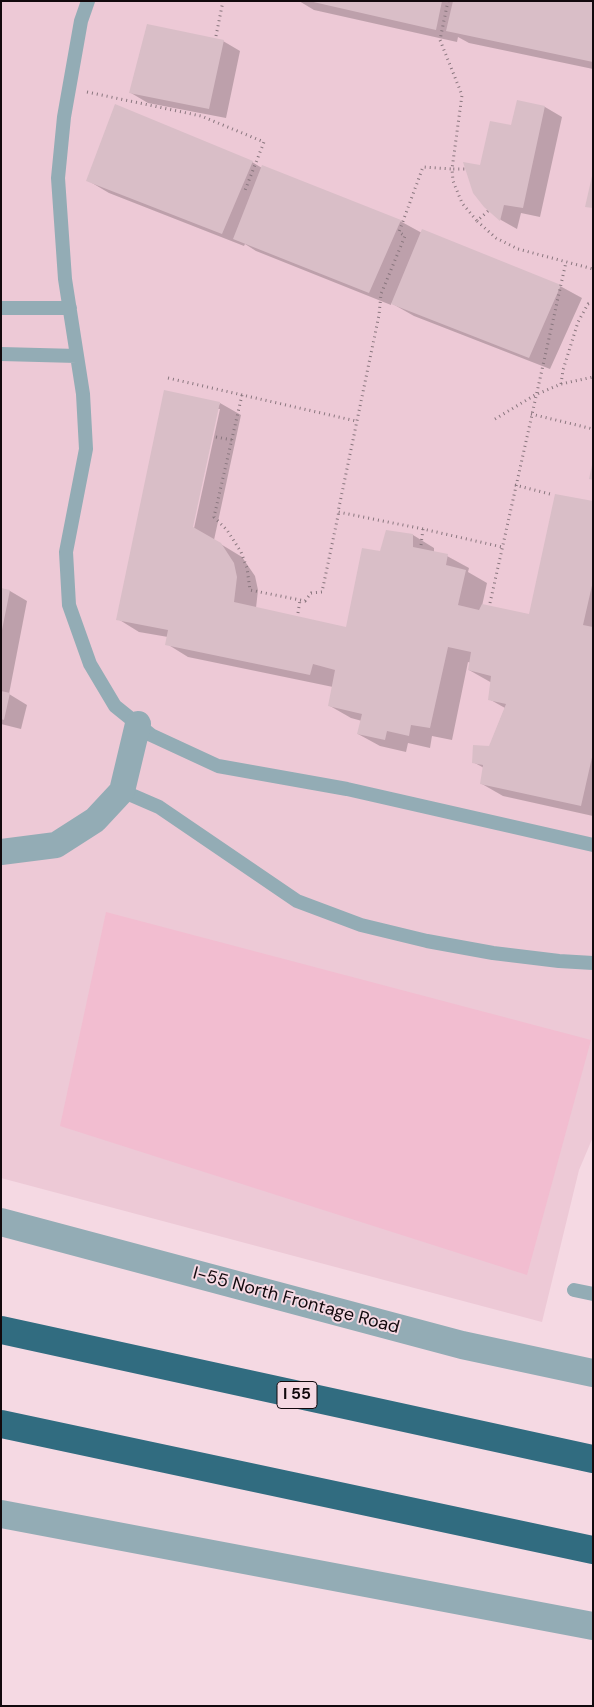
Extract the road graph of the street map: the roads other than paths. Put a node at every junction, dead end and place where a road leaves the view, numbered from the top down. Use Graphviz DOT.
graph roads {
  1 [pos="88,1"];
  2 [pos="1,308"];
  3 [pos="70,308"];
  4 [pos="1,354"];
  5 [pos="77,356"];
  6 [pos="138,724"];
  7 [pos="122,791"];
  8 [pos="593,844"];
  9 [pos="1,852"];
  10 [pos="593,963"];
  11 [pos="1,1222"];
  12 [pos="574,1290"];
  13 [pos="593,1294"];
  14 [pos="1,1330"];
  15 [pos="593,1374"];
  16 [pos="1,1424"];
  17 [pos="593,1459"];
  18 [pos="1,1514"];
  19 [pos="593,1550"];
  20 [pos="593,1626"];
  1 -- 3 [label="lane"];
  2 -- 3 [label="lane"];
  3 -- 5 [label="lane"];
  4 -- 5 [label="lane"];
  5 -- 6 [label="lane"];
  6 -- 7 [label="street"];
  6 -- 8 [label="lane"];
  7 -- 9 [label="street"];
  7 -- 10 [label="lane"];
  11 -- 15 [label="street, I-55 North Frontage Road"];
  12 -- 13 [label="lane"];
  14 -- 17 [label="highway, I 55"];
  16 -- 19 [label="highway"];
  18 -- 20 [label="street"];
}
